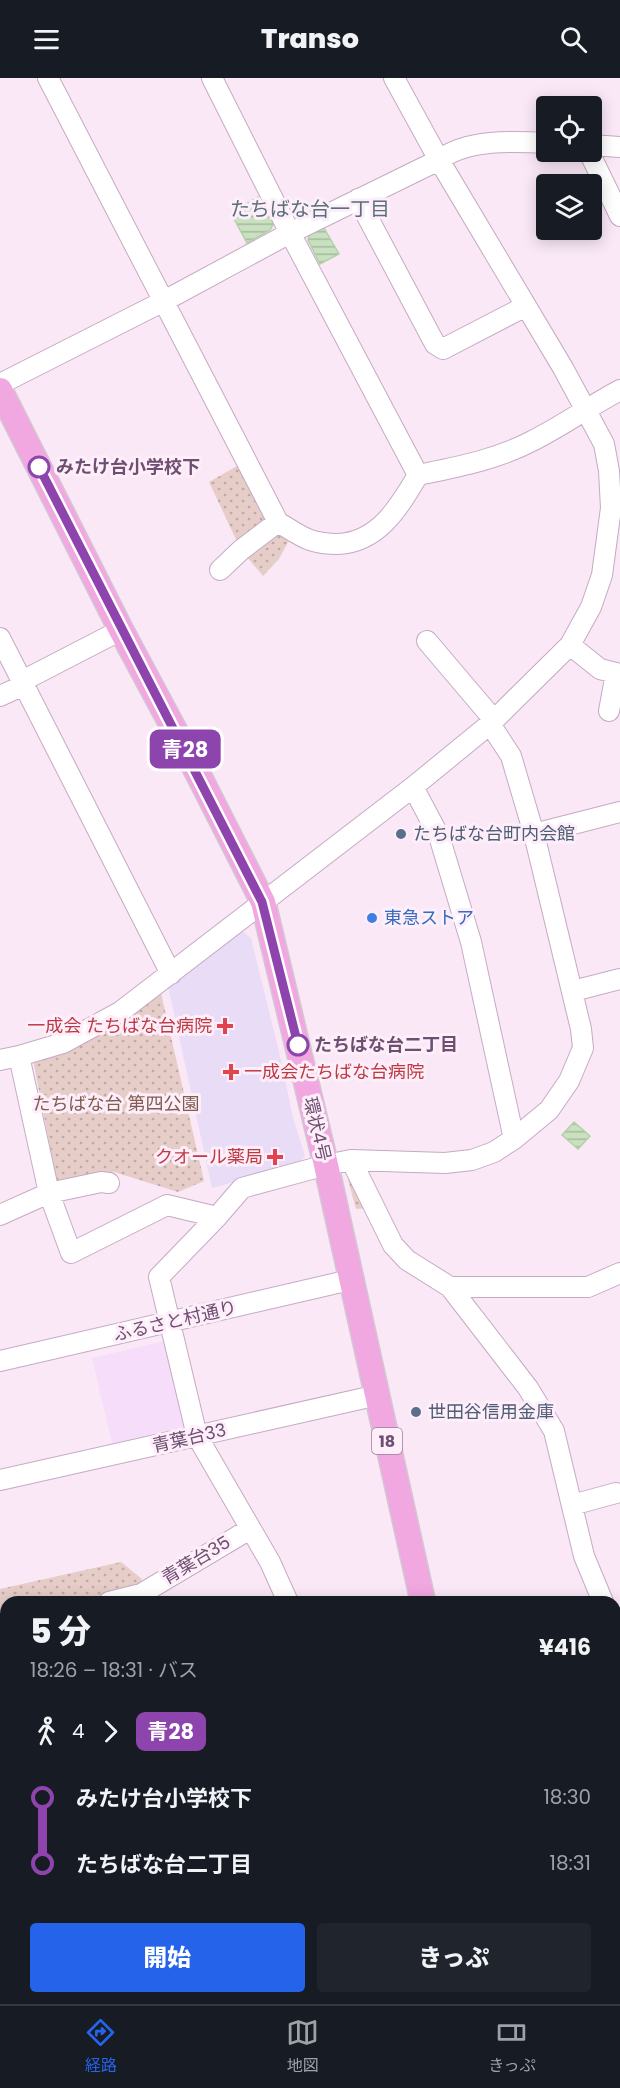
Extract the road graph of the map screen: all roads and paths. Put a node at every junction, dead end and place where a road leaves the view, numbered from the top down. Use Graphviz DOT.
graph roads {
  1 [pos="48,78"];
  2 [pos="212,78"];
  3 [pos="394,78"];
  4 [pos="536,143"];
  5 [pos="602,146"];
  6 [pos="620,147"];
  7 [pos="439,160"];
  8 [pos="594,162"];
  9 [pos="358,199"];
  10 [pos="620,216"];
  11 [pos="291,233"];
  12 [pos="164,301"];
  13 [pos="526,306"];
  14 [pos="0,384"];
  15 [pos="0,390"];
  16 [pos="620,390"];
  17 [pos="585,409"];
  18 [pos="418,475"];
  19 [pos="278,522"];
  20 [pos="220,570"];
  21 [pos="122,630"];
  22 [pos="0,638"];
  23 [pos="426,641"];
  24 [pos="570,645"];
  25 [pos="618,674"];
  26 [pos="24,685"];
  27 [pos="0,696"];
  28 [pos="609,711"];
  29 [pos="492,722"];
  30 [pos="413,787"];
  31 [pos="620,812"];
  32 [pos="534,834"];
  33 [pos="262,902"];
  34 [pos="171,974"];
  35 [pos="620,979"];
  36 [pos="573,991"];
  37 [pos="19,1056"];
  38 [pos="0,1060"];
  39 [pos="514,1139"];
  40 [pos="351,1160"];
  41 [pos="326,1166"];
  42 [pos="109,1183"];
  43 [pos="49,1194"];
  44 [pos="0,1215"];
  45 [pos="218,1217"];
  46 [pos="620,1273"];
  47 [pos="351,1280"];
  48 [pos="450,1287"];
  49 [pos="170,1322"];
  50 [pos="0,1361"];
  51 [pos="378,1395"];
  52 [pos="197,1436"];
  53 [pos="0,1480"];
  54 [pos="616,1493"];
  55 [pos="572,1505"];
  56 [pos="250,1529"];
  57 [pos="133,1596"];
  58 [pos="285,1596"];
  59 [pos="422,1596"];
  60 [pos="601,1596"];
  1 -- 12 [label="street"];
  2 -- 11 [label="street"];
  3 -- 7 [label="street"];
  4 -- 7 [label="street"];
  5 -- 6 [label="street"];
  7 -- 9 [label="street"];
  7 -- 13 [label="street"];
  8 -- 10 [label="street"];
  9 -- 11 [label="street"];
  9 -- 13 [label="street"];
  11 -- 12 [label="street"];
  11 -- 18 [label="street"];
  12 -- 14 [label="street"];
  12 -- 19 [label="street"];
  13 -- 17 [label="street"];
  15 -- 21 [label="main road, 環状4号 / 18"];
  16 -- 17 [label="street"];
  17 -- 18 [label="street"];
  17 -- 24 [label="street"];
  18 -- 19 [label="street"];
  19 -- 20 [label="street"];
  21 -- 26 [label="street"];
  21 -- 33 [label="main road, 環状4号 / 18"];
  22 -- 26 [label="street"];
  23 -- 29 [label="street"];
  24 -- 25 [label="street"];
  24 -- 29 [label="street"];
  25 -- 28 [label="street"];
  26 -- 27 [label="street"];
  26 -- 34 [label="street"];
  29 -- 30 [label="street"];
  29 -- 32 [label="street"];
  30 -- 33 [label="street"];
  30 -- 39 [label="street"];
  31 -- 32 [label="street"];
  32 -- 36 [label="street"];
  33 -- 34 [label="street"];
  33 -- 41 [label="main road, 環状4号 / 18"];
  34 -- 37 [label="street"];
  35 -- 36 [label="street"];
  36 -- 39 [label="street"];
  37 -- 38 [label="street"];
  37 -- 43 [label="street"];
  39 -- 40 [label="street"];
  40 -- 41 [label="street"];
  40 -- 48 [label="street"];
  41 -- 45 [label="street"];
  41 -- 47 [label="main road, 環状4号 / 18"];
  42 -- 43 [label="street"];
  43 -- 44 [label="street"];
  43 -- 45 [label="street"];
  45 -- 49 [label="street"];
  46 -- 48 [label="street"];
  47 -- 49 [label="street, ふるさと村通り"];
  47 -- 51 [label="main road, 環状4号 / 18"];
  48 -- 55 [label="street"];
  49 -- 50 [label="street, ふるさと村通り"];
  49 -- 52 [label="street"];
  51 -- 52 [label="street, 青葉台33"];
  51 -- 59 [label="main road, 環状4号 / 18"];
  52 -- 53 [label="street, 青葉台33"];
  52 -- 56 [label="street"];
  54 -- 55 [label="street"];
  55 -- 60 [label="street"];
  56 -- 57 [label="street, 青葉台35"];
  56 -- 58 [label="street"];
}
